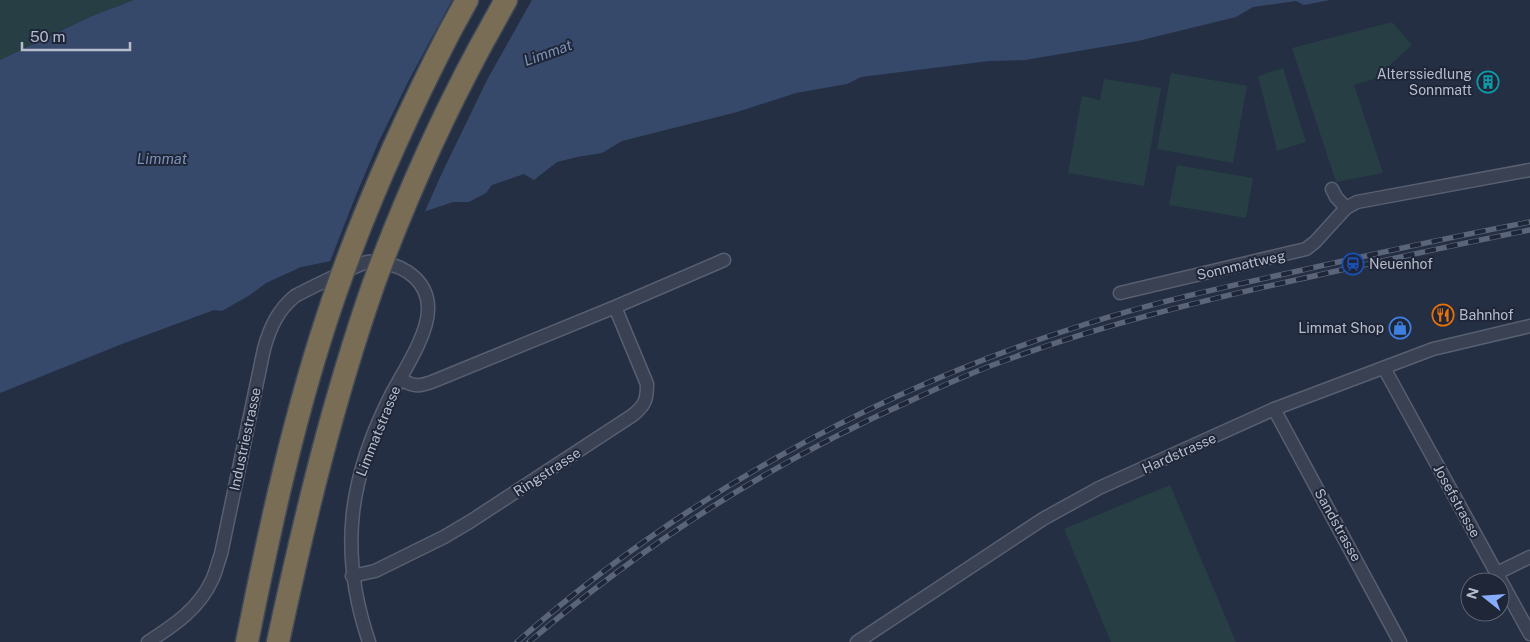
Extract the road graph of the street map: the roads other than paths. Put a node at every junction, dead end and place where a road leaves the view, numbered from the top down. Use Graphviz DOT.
graph roads {
  1 [pos="467,0"];
  2 [pos="506,0"];
  3 [pos="1530,170"];
  4 [pos="1332,189"];
  5 [pos="1346,208"];
  6 [pos="724,260"];
  7 [pos="369,261"];
  8 [pos="1120,293"];
  9 [pos="615,307"];
  10 [pos="1530,326"];
  11 [pos="1384,368"];
  12 [pos="400,380"];
  13 [pos="1274,409"];
  14 [pos="1530,557"];
  15 [pos="1496,572"];
  16 [pos="1499,572"];
  17 [pos="352,576"];
  18 [pos="1510,597"];
  19 [pos="1530,634"];
  20 [pos="148,642"];
  21 [pos="247,642"];
  22 [pos="278,642"];
  23 [pos="369,642"];
  24 [pos="857,642"];
  25 [pos="1400,642"];
  1 -- 21 [label="highway, bridge"];
  2 -- 22 [label="highway, bridge"];
  3 -- 5 [label="street, Sonnmattweg"];
  4 -- 5 [label="street"];
  5 -- 8 [label="street, Sonnmattweg"];
  6 -- 9 [label="street"];
  7 -- 12 [label="street, Limmatstrasse"];
  7 -- 20 [label="street, Industriestrasse"];
  9 -- 12 [label="street"];
  9 -- 17 [label="street, Ringstrasse"];
  10 -- 11 [label="street, Hardstrasse"];
  11 -- 13 [label="street, Hardstrasse"];
  11 -- 15 [label="street, Josefstrasse"];
  12 -- 17 [label="street, Limmatstrasse"];
  13 -- 24 [label="street, Hardstrasse"];
  13 -- 25 [label="street, Sandstrasse"];
  14 -- 16 [label="street"];
  17 -- 23 [label="street, Limmatstrasse"];
  18 -- 19 [label="street, Josefstrasse"];
}
